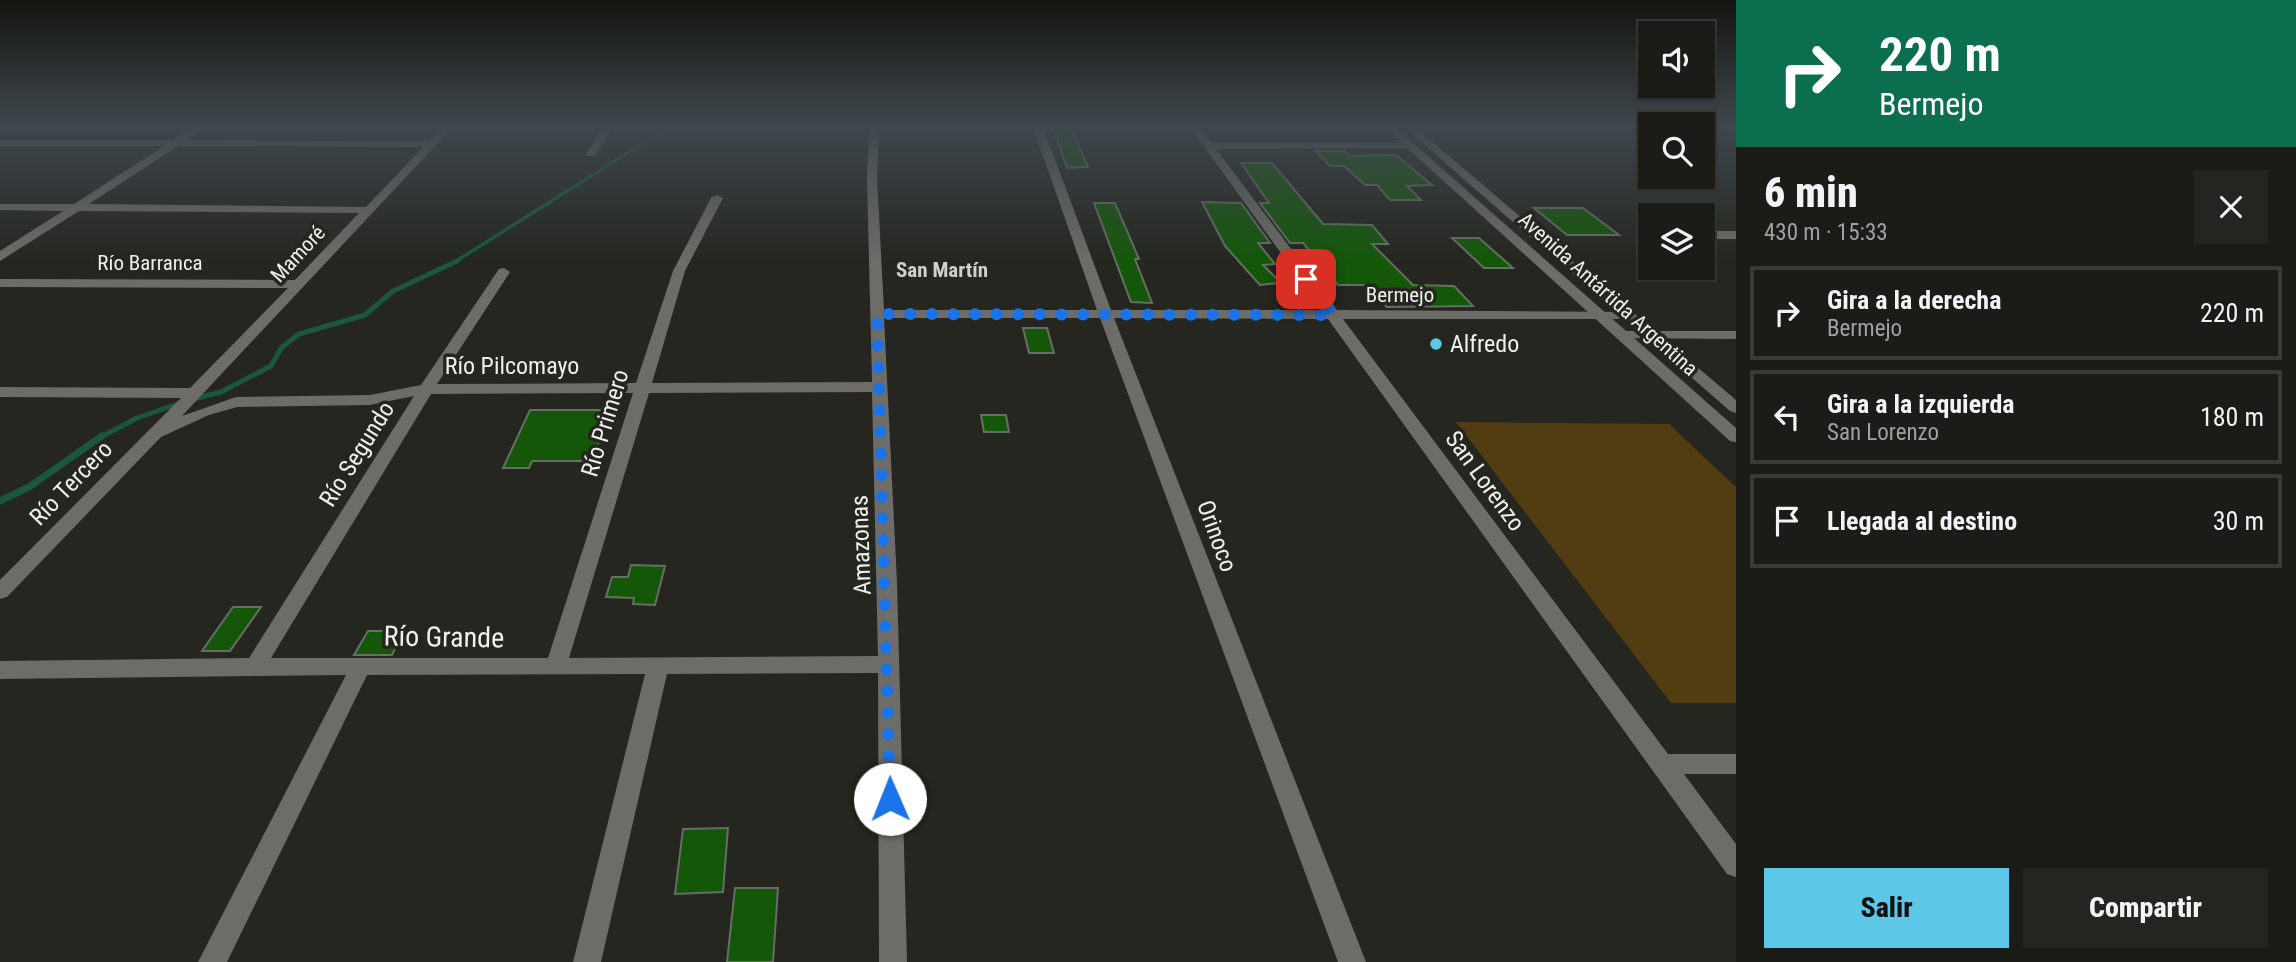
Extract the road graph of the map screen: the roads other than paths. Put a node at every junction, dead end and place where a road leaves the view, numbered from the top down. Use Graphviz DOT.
graph roads {
  1 [pos="131,172"];
  2 [pos="404,172"];
  3 [pos="872,172"];
  4 [pos="1054,172"];
  5 [pos="1227,172"];
  6 [pos="1439,172"];
  7 [pos="1461,172"];
  8 [pos="717,198"];
  9 [pos="0,207"];
  10 [pos="77,207"];
  11 [pos="367,210"];
  12 [pos="1736,235"];
  13 [pos="1715,236"];
  14 [pos="0,257"];
  15 [pos="504,272"];
  16 [pos="0,283"];
  17 [pos="299,284"];
  18 [pos="877,314"];
  19 [pos="1105,314"];
  20 [pos="1334,315"];
  21 [pos="1628,315"];
  22 [pos="1601,316"];
  23 [pos="1621,335"];
  24 [pos="1651,335"];
  25 [pos="1736,335"];
  26 [pos="879,387"];
  27 [pos="640,388"];
  28 [pos="426,389"];
  29 [pos="0,392"];
  30 [pos="193,393"];
  31 [pos="1736,408"];
  32 [pos="178,409"];
  33 [pos="152,435"];
  34 [pos="1736,437"];
  35 [pos="0,592"];
  36 [pos="888,664"];
  37 [pos="256,665"];
  38 [pos="361,666"];
  39 [pos="658,667"];
  40 [pos="555,668"];
  41 [pos="0,670"];
  42 [pos="1661,764"];
  43 [pos="1736,764"];
  44 [pos="1736,865"];
  45 [pos="212,962"];
  46 [pos="587,962"];
  47 [pos="893,962"];
  48 [pos="1352,962"];
  1 -- 10 [label="street"];
  2 -- 11 [label="street, Mamoré"];
  3 -- 18 [label="street, Amazonas"];
  4 -- 19 [label="street, Orinoco"];
  5 -- 20 [label="street, San Lorenzo"];
  6 -- 22 [label="street, Avenida Antártida Argentina"];
  7 -- 21 [label="street, Avenida Antártida Argentina"];
  8 -- 27 [label="street, Río Primero"];
  9 -- 10 [label="street"];
  10 -- 11 [label="street"];
  10 -- 14 [label="street"];
  11 -- 17 [label="street, Mamoré"];
  12 -- 13 [label="street"];
  15 -- 28 [label="street, Río Segundo"];
  16 -- 17 [label="street, Río Barranca"];
  17 -- 30 [label="street, Mamoré"];
  18 -- 19 [label="street, Bermejo"];
  18 -- 26 [label="street, Amazonas"];
  19 -- 20 [label="street, Bermejo"];
  19 -- 48 [label="street, Orinoco"];
  20 -- 22 [label="street, Bermejo"];
  20 -- 42 [label="street, San Lorenzo"];
  21 -- 22 [label="street, Bermejo"];
  21 -- 24 [label="street, Avenida Antártida Argentina"];
  22 -- 23 [label="street, Avenida Antártida Argentina"];
  23 -- 24 [label="street"];
  23 -- 34 [label="street, Avenida Antártida Argentina"];
  24 -- 25 [label="street"];
  24 -- 31 [label="street, Avenida Antártida Argentina"];
  26 -- 27 [label="street, Río Pilcomayo"];
  26 -- 36 [label="street, Amazonas"];
  27 -- 28 [label="street, Río Pilcomayo"];
  27 -- 40 [label="street, Río Primero"];
  28 -- 33 [label="street, Río Pilcomayo"];
  28 -- 37 [label="street, Río Segundo"];
  29 -- 30 [label="street"];
  30 -- 32 [label="street, Mamoré"];
  32 -- 33 [label="street, Río Tercero"];
  33 -- 35 [label="street, Río Tercero"];
  36 -- 39 [label="street, Río Grande"];
  36 -- 47 [label="street, Amazonas"];
  37 -- 38 [label="street, Río Grande"];
  37 -- 41 [label="street, Río Grande"];
  38 -- 40 [label="street, Río Grande"];
  38 -- 45 [label="street"];
  39 -- 40 [label="street, Río Grande"];
  39 -- 46 [label="street"];
  42 -- 43 [label="street"];
  42 -- 44 [label="street, San Lorenzo"];
}
